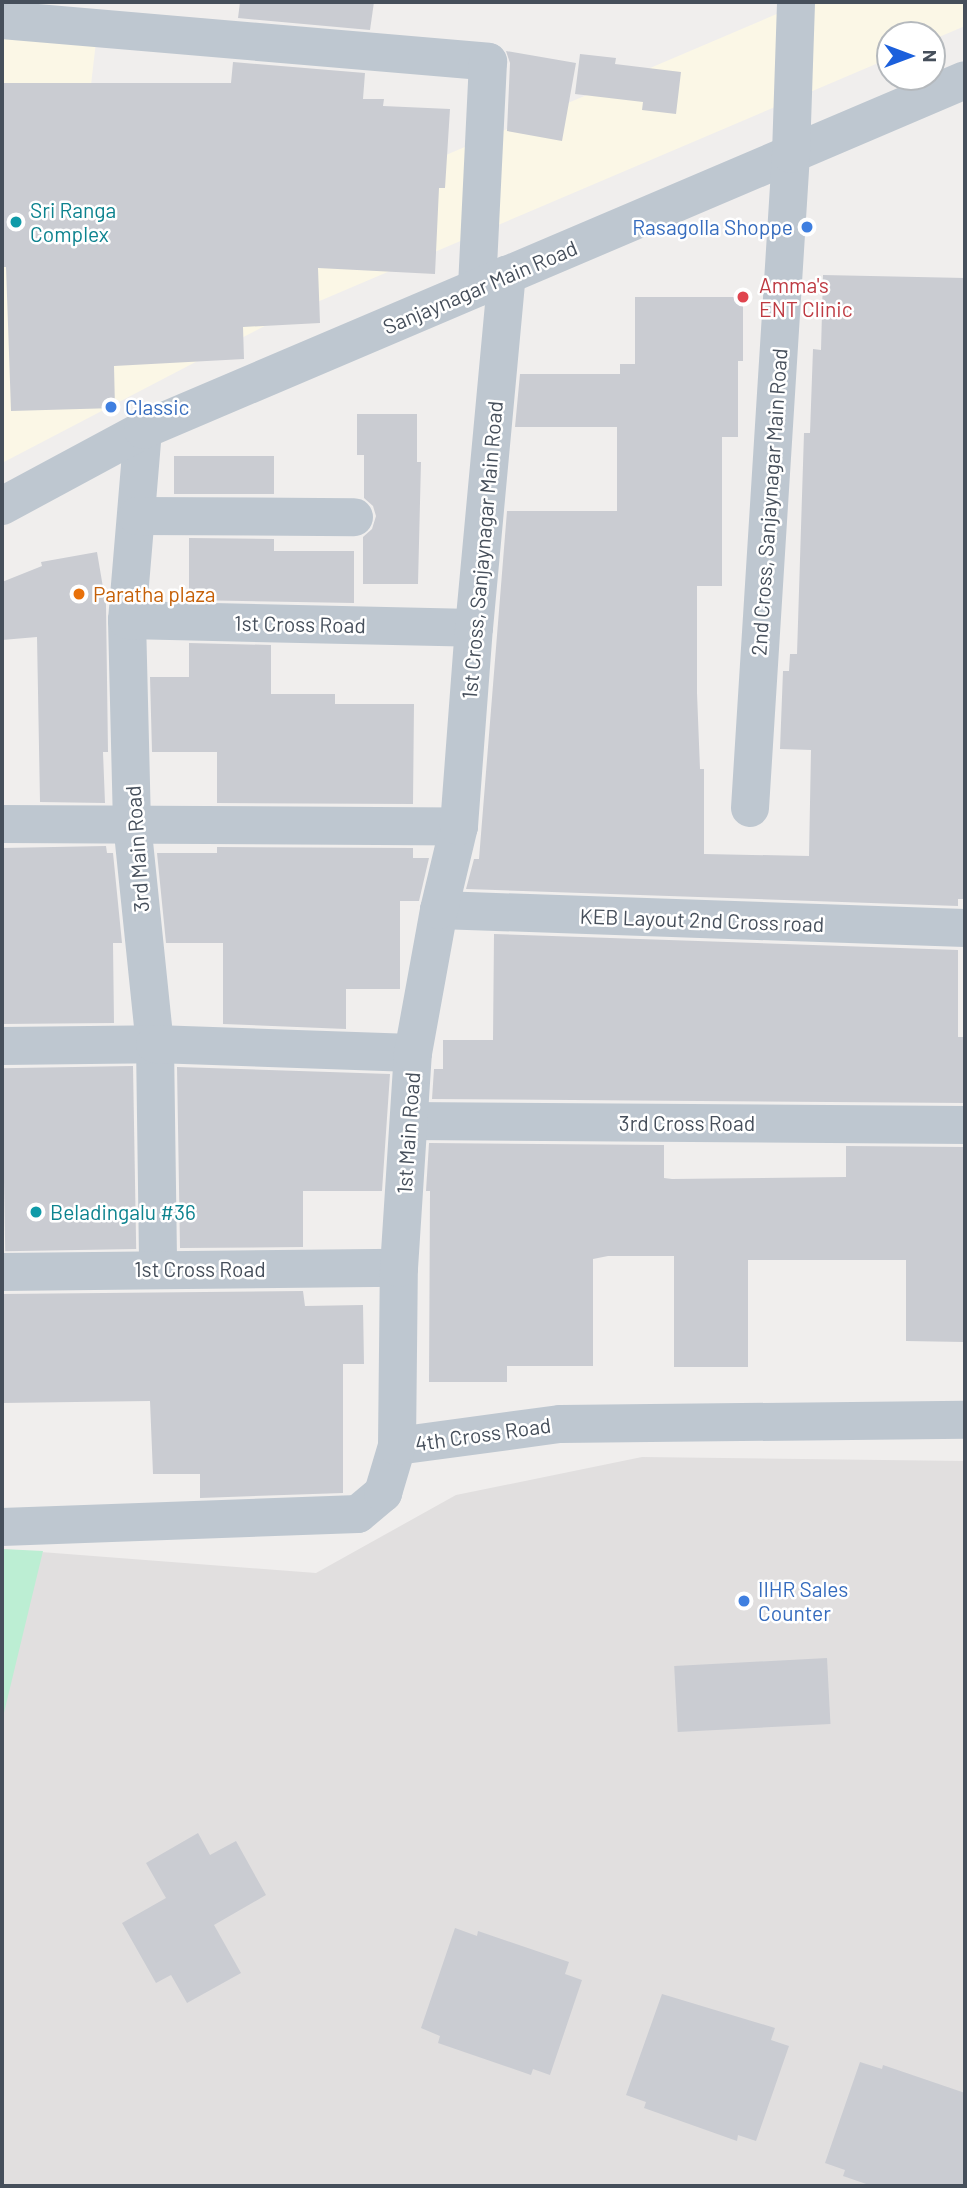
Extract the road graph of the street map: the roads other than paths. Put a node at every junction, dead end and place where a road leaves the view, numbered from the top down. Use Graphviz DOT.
graph roads {
  1 [pos="796,2"];
  2 [pos="2,20"];
  3 [pos="965,80"];
  4 [pos="791,154"];
  5 [pos="492,281"];
  6 [pos="143,430"];
  7 [pos="2,506"];
  8 [pos="137,516"];
  9 [pos="354,517"];
  10 [pos="127,620"];
  11 [pos="474,628"];
  12 [pos="750,808"];
  13 [pos="132,823"];
  14 [pos="2,824"];
  15 [pos="459,826"];
  16 [pos="439,910"];
  17 [pos="965,928"];
  18 [pos="155,1044"];
  19 [pos="2,1046"];
  20 [pos="413,1053"];
  21 [pos="409,1121"];
  22 [pos="965,1125"];
  23 [pos="399,1268"];
  24 [pos="158,1269"];
  25 [pos="2,1272"];
  26 [pos="965,1420"];
  27 [pos="397,1446"];
  28 [pos="2,1527"];
  1 -- 4 [label="street, 2nd Cross, Sanjaynagar Main Road"];
  2 -- 5 [label="street, 1st Cross, Sanjaynagar Main Road"];
  3 -- 4 [label="street, Sanjaynagar Main Road"];
  4 -- 5 [label="street, Sanjaynagar Main Road"];
  4 -- 12 [label="street, 2nd Cross, Sanjaynagar Main Road"];
  5 -- 6 [label="street, Sanjaynagar Main Road"];
  5 -- 11 [label="street, 1st Cross, Sanjaynagar Main Road"];
  6 -- 7 [label="street, Sanjaynagar Main Road"];
  6 -- 8 [label="street, 3rd Main Road"];
  8 -- 9 [label="street"];
  8 -- 10 [label="street, 3rd Main Road"];
  10 -- 11 [label="street, 1st Cross Road"];
  10 -- 13 [label="street, 3rd Main Road"];
  11 -- 15 [label="street, 1st Cross, Sanjaynagar Main Road"];
  13 -- 14 [label="street"];
  13 -- 15 [label="street"];
  13 -- 18 [label="street, 3rd Main Road"];
  15 -- 16 [label="street, 1st Main Road"];
  16 -- 17 [label="street, KEB Layout 2nd Cross road"];
  16 -- 20 [label="street, 1st Main Road"];
  18 -- 19 [label="street"];
  18 -- 20 [label="street"];
  18 -- 24 [label="street, 3rd Main Road"];
  20 -- 21 [label="street, 1st Main Road"];
  21 -- 22 [label="street, 3rd Cross Road"];
  21 -- 23 [label="street, 1st Main Road"];
  23 -- 24 [label="street, 1st Cross Road"];
  23 -- 27 [label="street, 1st Main Road"];
  24 -- 25 [label="street, 1st Cross Road"];
  26 -- 27 [label="street, 4th Cross Road"];
  27 -- 28 [label="street, 4th Cross Road"];
}
